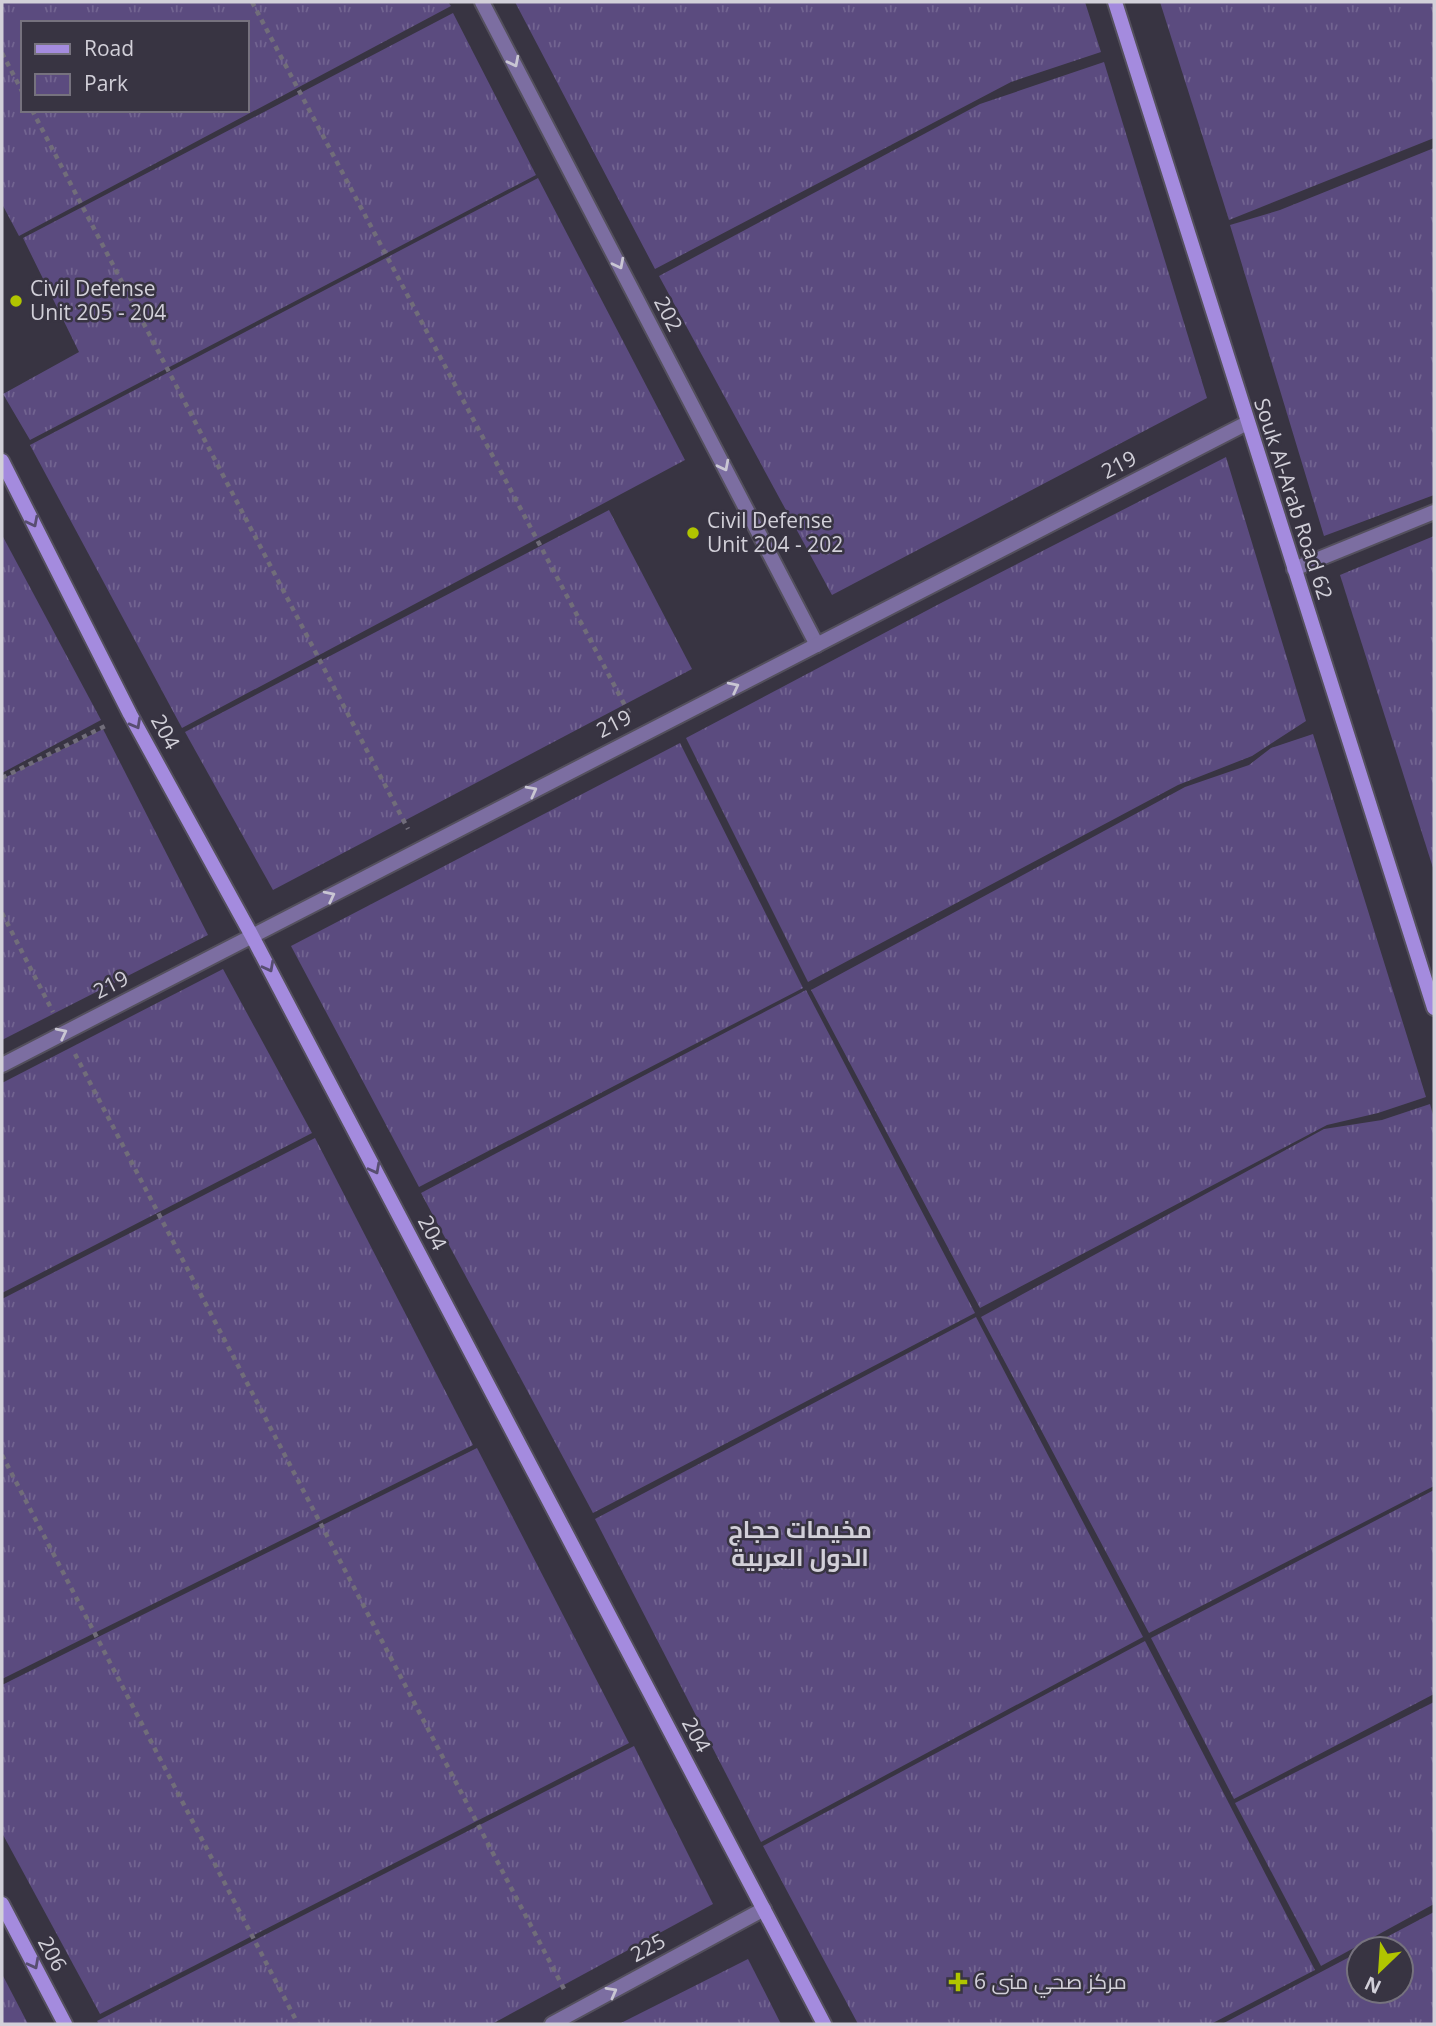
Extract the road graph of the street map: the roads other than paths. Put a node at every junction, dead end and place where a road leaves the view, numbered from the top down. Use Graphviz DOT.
graph roads {
  1 [pos="482,2"];
  2 [pos="1115,2"];
  3 [pos="1247,423"];
  4 [pos="2,461"];
  5 [pos="1434,512"];
  6 [pos="1294,569"];
  7 [pos="817,645"];
  8 [pos="252,936"];
  9 [pos="1434,1008"];
  10 [pos="2,1065"];
  11 [pos="2,1904"];
  12 [pos="764,1909"];
  13 [pos="65,2024"];
  14 [pos="552,2024"];
  15 [pos="824,2024"];
  1 -- 7 [label="street, 202, one-way"];
  2 -- 3 [label="main road, Souk Al-Arab Road 62"];
  3 -- 6 [label="main road, Souk Al-Arab Road 62"];
  3 -- 7 [label="street, 219"];
  4 -- 8 [label="main road, 204, one-way"];
  5 -- 6 [label="street"];
  6 -- 9 [label="main road, Souk Al-Arab Road 62"];
  8 -- 7 [label="street, 219, one-way"];
  10 -- 8 [label="street, 219, one-way"];
  8 -- 12 [label="main road, 204, one-way"];
  11 -- 13 [label="main road, 206, one-way"];
  14 -- 12 [label="street, 225, one-way"];
  12 -- 15 [label="main road, 204"];
}
